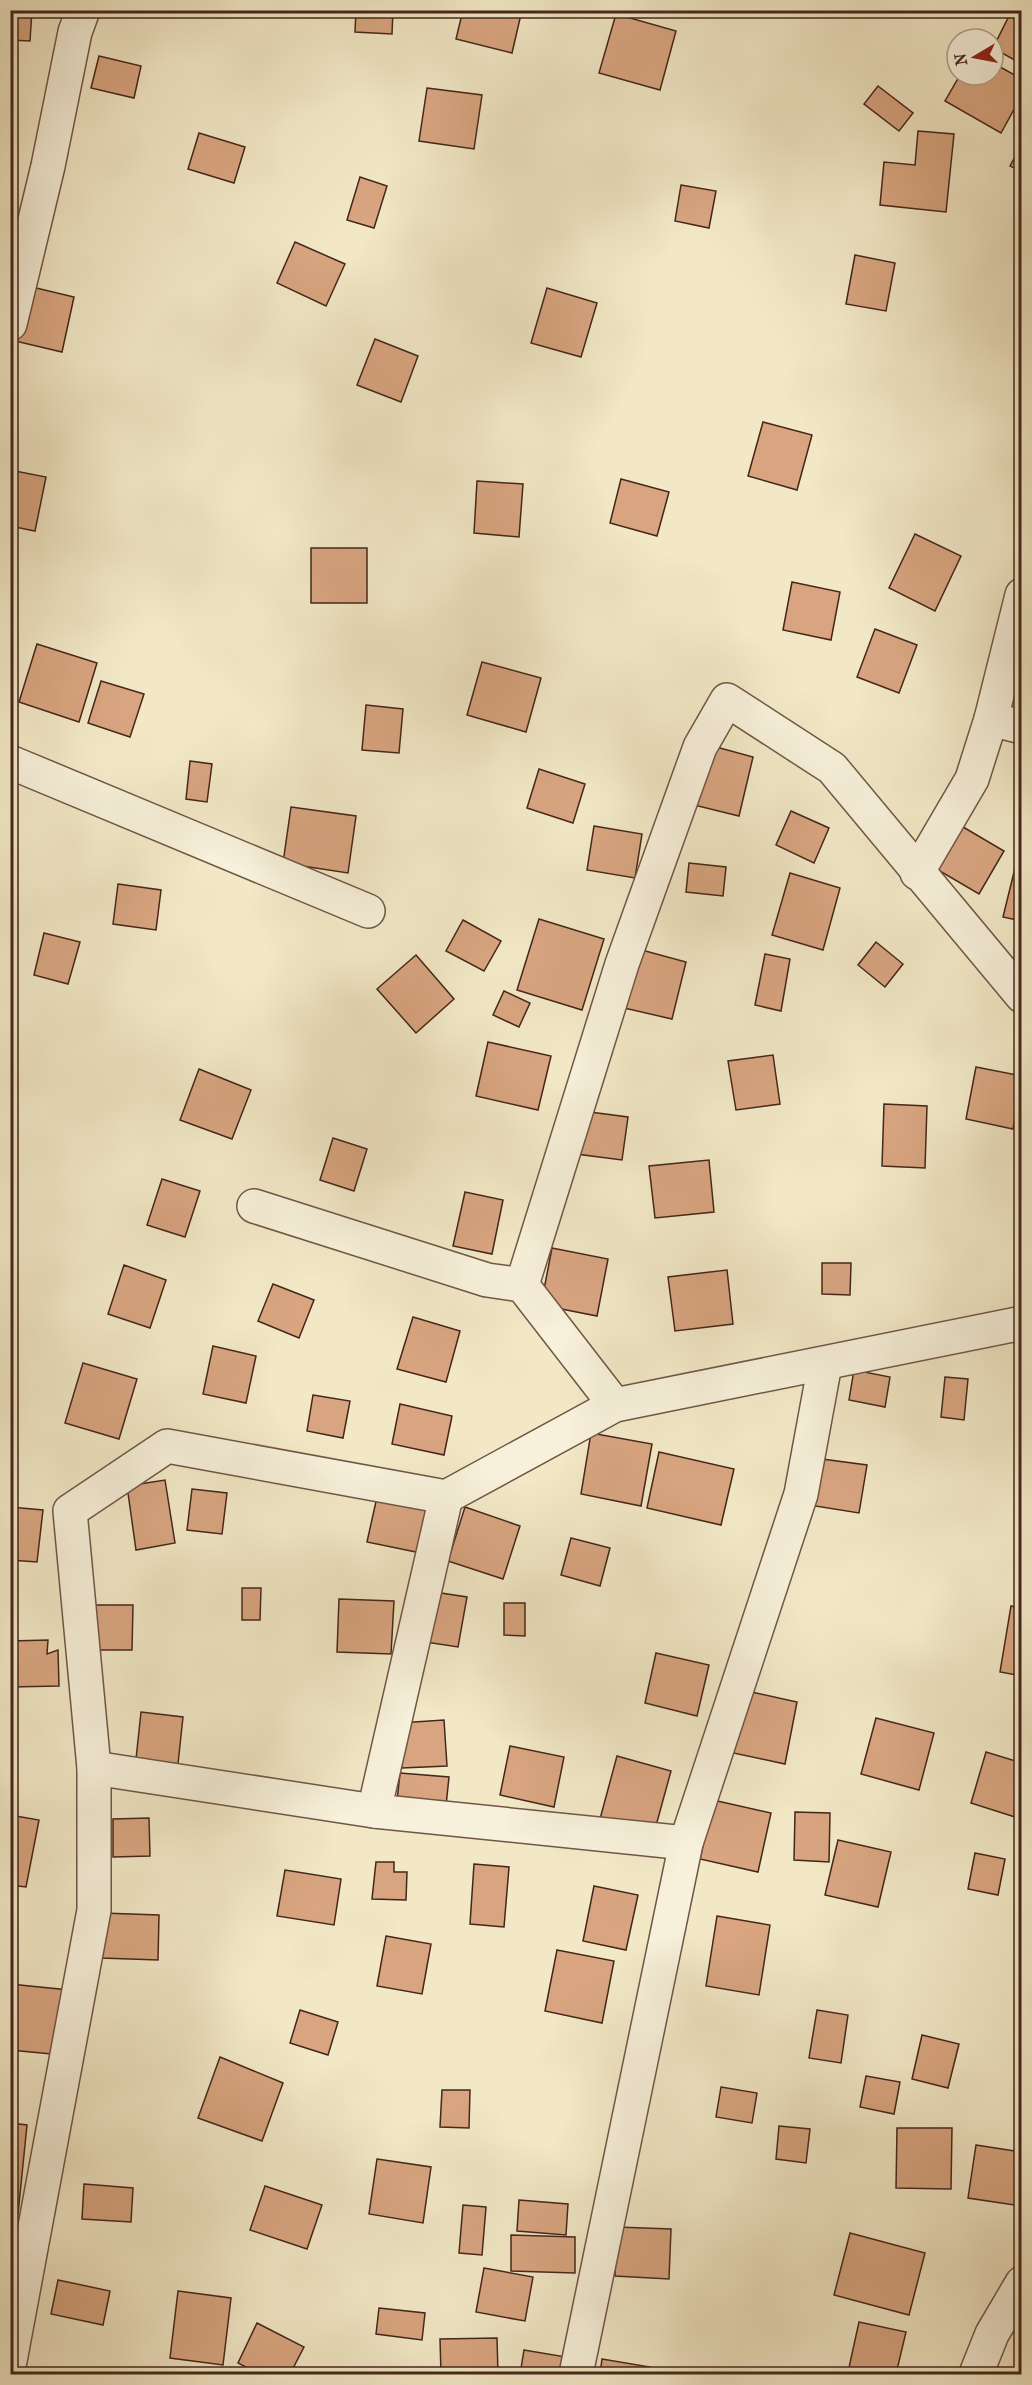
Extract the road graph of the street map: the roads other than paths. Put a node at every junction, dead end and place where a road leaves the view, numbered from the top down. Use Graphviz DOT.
graph roads {
  1 [pos="83,10"];
  2 [pos="10,324"];
  3 [pos="1022,595"];
  4 [pos="1006,723"];
  5 [pos="10,762"];
  6 [pos="917,873"];
  7 [pos="368,911"];
  8 [pos="1022,996"];
  9 [pos="254,1206"];
  10 [pos="522,1285"];
  11 [pos="1022,1323"];
  12 [pos="825,1364"];
  13 [pos="615,1405"];
  14 [pos="446,1497"];
  15 [pos="94,1768"];
  16 [pos="374,1811"];
  17 [pos="686,1842"];
  18 [pos="1022,2283"];
  19 [pos="10,2361"];
  20 [pos="576,2374"];
  21 [pos="976,2374"];
  1 -- 2 [label="street"];
  3 -- 4 [label="street"];
  4 -- 6 [label="street"];
  5 -- 7 [label="street"];
  6 -- 8 [label="street"];
  6 -- 10 [label="street"];
  9 -- 10 [label="street"];
  10 -- 13 [label="street"];
  11 -- 12 [label="street"];
  12 -- 13 [label="street"];
  12 -- 17 [label="street"];
  13 -- 14 [label="street"];
  14 -- 15 [label="street"];
  14 -- 16 [label="street"];
  15 -- 16 [label="street"];
  15 -- 19 [label="street"];
  16 -- 17 [label="street"];
  17 -- 20 [label="street"];
  18 -- 21 [label="street"];
}
